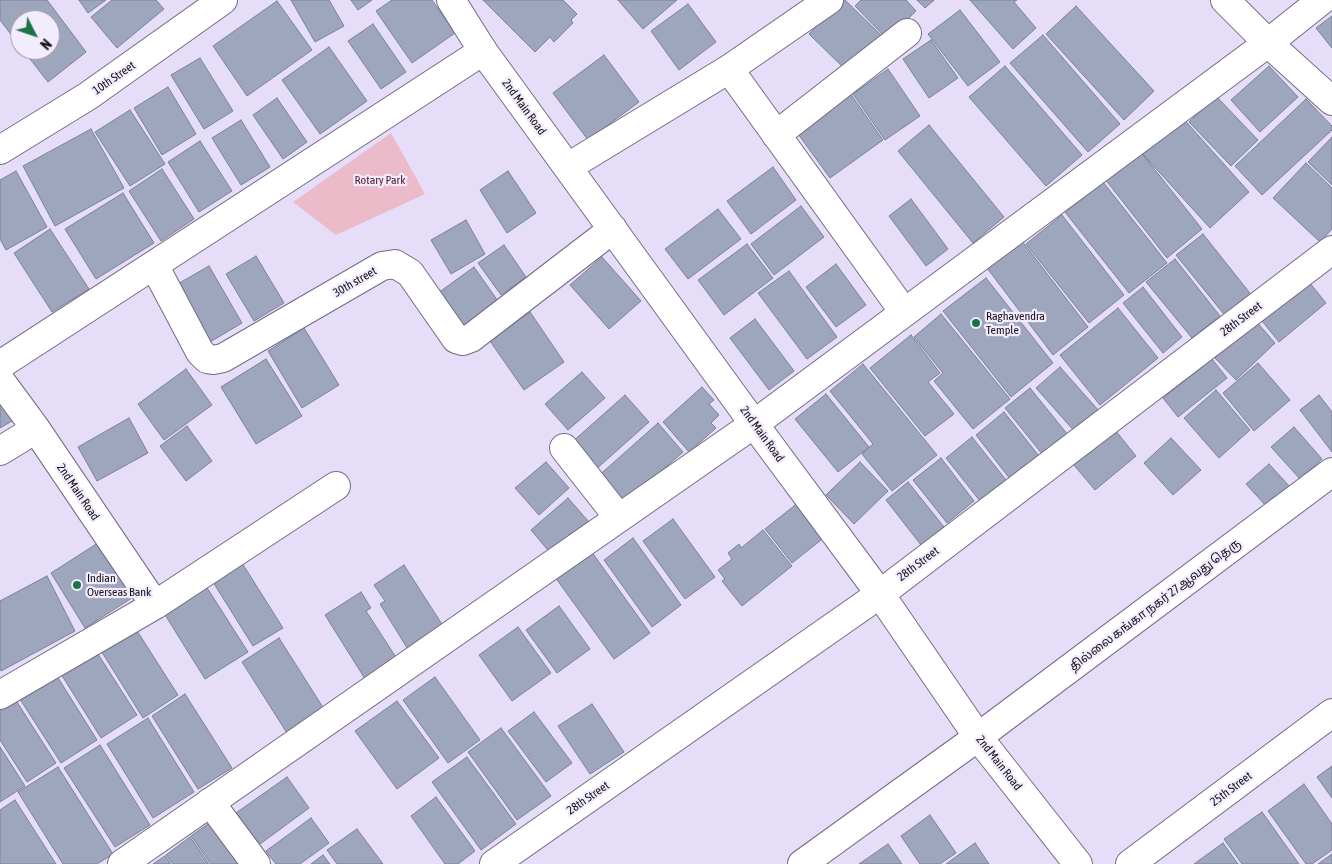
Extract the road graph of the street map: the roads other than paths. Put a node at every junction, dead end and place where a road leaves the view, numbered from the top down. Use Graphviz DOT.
graph roads {
  1 [pos="223,0"];
  2 [pos="451,0"];
  3 [pos="829,0"];
  4 [pos="1225,0"];
  5 [pos="1322,0"];
  6 [pos="907,33"];
  7 [pos="1268,43"];
  8 [pos="483,51"];
  9 [pos="729,69"];
  10 [pos="1332,100"];
  11 [pos="776,136"];
  12 [pos="0,150"];
  13 [pos="568,167"];
  14 [pos="613,229"];
  15 [pos="1332,250"];
  16 [pos="154,265"];
  17 [pos="904,312"];
  18 [pos="0,365"];
  19 [pos="0,380"];
  20 [pos="754,424"];
  21 [pos="36,429"];
  22 [pos="564,448"];
  23 [pos="0,451"];
  24 [pos="1332,472"];
  25 [pos="336,486"];
  26 [pos="619,518"];
  27 [pos="880,594"];
  28 [pos="155,605"];
  29 [pos="0,696"];
  30 [pos="1332,713"];
  31 [pos="978,738"];
  32 [pos="210,802"];
  33 [pos="1075,863"];
  34 [pos="122,864"];
  35 [pos="256,864"];
  36 [pos="494,864"];
  37 [pos="802,864"];
  38 [pos="1130,864"];
  1 -- 12 [label="street, 10th Street"];
  2 -- 8 [label="street, 2nd Main Road"];
  3 -- 9 [label="street"];
  4 -- 7 [label="street"];
  5 -- 7 [label="street"];
  6 -- 11 [label="street"];
  7 -- 10 [label="street"];
  7 -- 17 [label="street"];
  8 -- 13 [label="street, 2nd Main Road"];
  8 -- 16 [label="street"];
  9 -- 11 [label="street"];
  9 -- 13 [label="street"];
  11 -- 17 [label="street"];
  13 -- 14 [label="street, 2nd Main Road"];
  14 -- 16 [label="street, 30th street"];
  14 -- 20 [label="street, 2nd Main Road"];
  15 -- 27 [label="street, 28th Street"];
  16 -- 18 [label="street"];
  17 -- 20 [label="street"];
  19 -- 21 [label="street, 2nd Main Road"];
  20 -- 26 [label="street"];
  20 -- 27 [label="street, 2nd Main Road"];
  21 -- 23 [label="street"];
  21 -- 28 [label="street, 2nd Main Road"];
  22 -- 26 [label="street"];
  24 -- 31 [label="street, தில்லை கங்கா நகர் 27ஆவது தெரு"];
  25 -- 28 [label="street"];
  26 -- 32 [label="street"];
  27 -- 31 [label="street, 2nd Main Road"];
  27 -- 36 [label="street, 28th Street"];
  28 -- 29 [label="street"];
  30 -- 38 [label="street, 25th Street"];
  31 -- 33 [label="street, 2nd Main Road"];
  31 -- 37 [label="street, தில்லை கங்கா நகர் 27ஆவது தெரு"];
  32 -- 34 [label="street"];
  32 -- 35 [label="street"];
}
